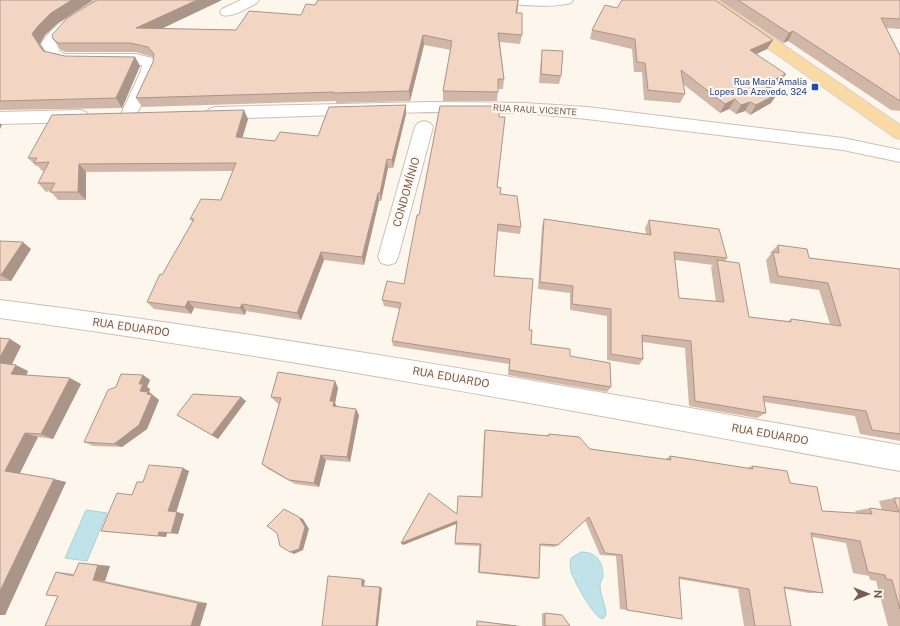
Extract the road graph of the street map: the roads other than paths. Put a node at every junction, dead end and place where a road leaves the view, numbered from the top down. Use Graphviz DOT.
graph roads {
  1 [pos="106,0"];
  2 [pos="252,0"];
  3 [pos="507,0"];
  4 [pos="566,0"];
  5 [pos="709,0"];
  6 [pos="227,12"];
  7 [pos="196,113"];
  8 [pos="0,118"];
  9 [pos="425,119"];
  10 [pos="900,133"];
  11 [pos="900,156"];
  12 [pos="388,257"];
  13 [pos="1,310"];
  14 [pos="900,458"];
  1 -- 8 [label="street"];
  2 -- 6 [label="street"];
  3 -- 4 [label="street"];
  5 -- 10 [label="main road"];
  7 -- 9 [label="street, RUA RAUL VICENTE"];
  9 -- 11 [label="street, RUA RAUL VICENTE"];
  9 -- 12 [label="street, CONDOMÍNIO"];
  13 -- 14 [label="street, RUA EDUARDO"];
}
